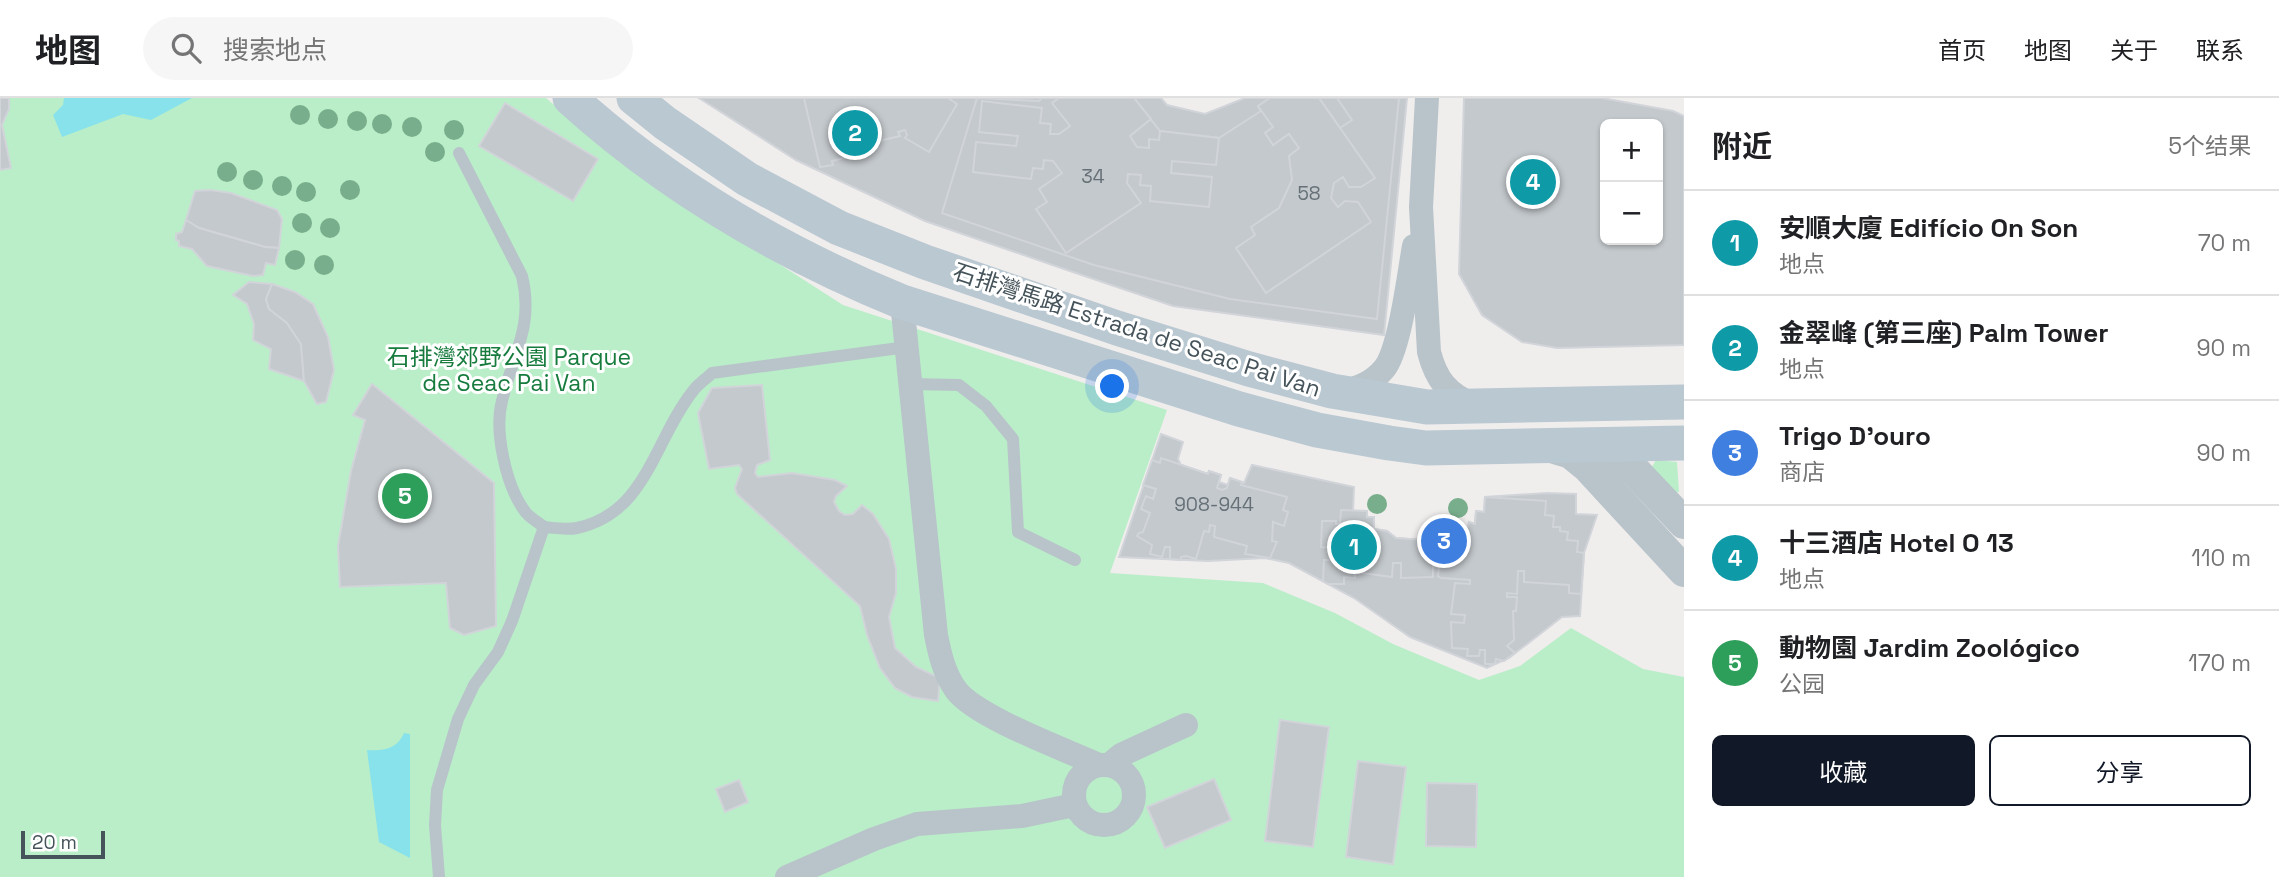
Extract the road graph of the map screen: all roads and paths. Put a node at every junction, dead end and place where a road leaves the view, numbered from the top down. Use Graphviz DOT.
graph roads {
  1 [pos="570,98"];
  2 [pos="635,98"];
  3 [pos="1427,98"];
  4 [pos="459,153"];
  5 [pos="1421,207"];
  6 [pos="902,302"];
  7 [pos="907,347"];
  8 [pos="910,384"];
  9 [pos="1332,391"];
  10 [pos="1672,402"];
  11 [pos="1555,405"];
  12 [pos="1478,407"];
  13 [pos="1684,443"];
  14 [pos="1612,446"];
  15 [pos="1551,447"];
  16 [pos="1618,501"];
  17 [pos="1684,523"];
  18 [pos="544,527"];
  19 [pos="1075,560"];
  20 [pos="1684,571"];
  21 [pos="1186,725"];
  22 [pos="1104,765"];
  23 [pos="1074,804"];
  24 [pos="439,877"];
  25 [pos="787,877"];
  1 -- 6 [label="main road, 石排灣馬路 Estrada de Seac Pai Van"];
  2 -- 9 [label="main road, 石排灣馬路 Estrada de Seac Pai Van"];
  3 -- 5 [label="street"];
  4 -- 18 [label="lane"];
  5 -- 9 [label="street"];
  5 -- 12 [label="street"];
  6 -- 7 [label="street"];
  6 -- 15 [label="main road, 石排灣馬路 Estrada de Seac Pai Van"];
  7 -- 8 [label="street"];
  7 -- 18 [label="lane"];
  8 -- 19 [label="lane"];
  8 -- 22 [label="street"];
  9 -- 12 [label="main road, 石排灣馬路 Estrada de Seac Pai Van"];
  10 -- 11 [label="main road, 石排灣馬路 Estrada de Seac Pai Van"];
  10 -- 14 [label="main road"];
  11 -- 12 [label="main road, 石排灣馬路 Estrada de Seac Pai Van"];
  11 -- 14 [label="main road"];
  13 -- 14 [label="main road, 石排灣馬路 Estrada de Seac Pai Van"];
  14 -- 15 [label="main road, 石排灣馬路 Estrada de Seac Pai Van"];
  14 -- 16 [label="street"];
  14 -- 17 [label="street"];
  15 -- 16 [label="street"];
  16 -- 20 [label="street"];
  18 -- 24 [label="lane"];
  21 -- 22 [label="street"];
  22 -- 23 [label="street"];
  22 -- 23 [label="street"];
  23 -- 25 [label="street"];
}
